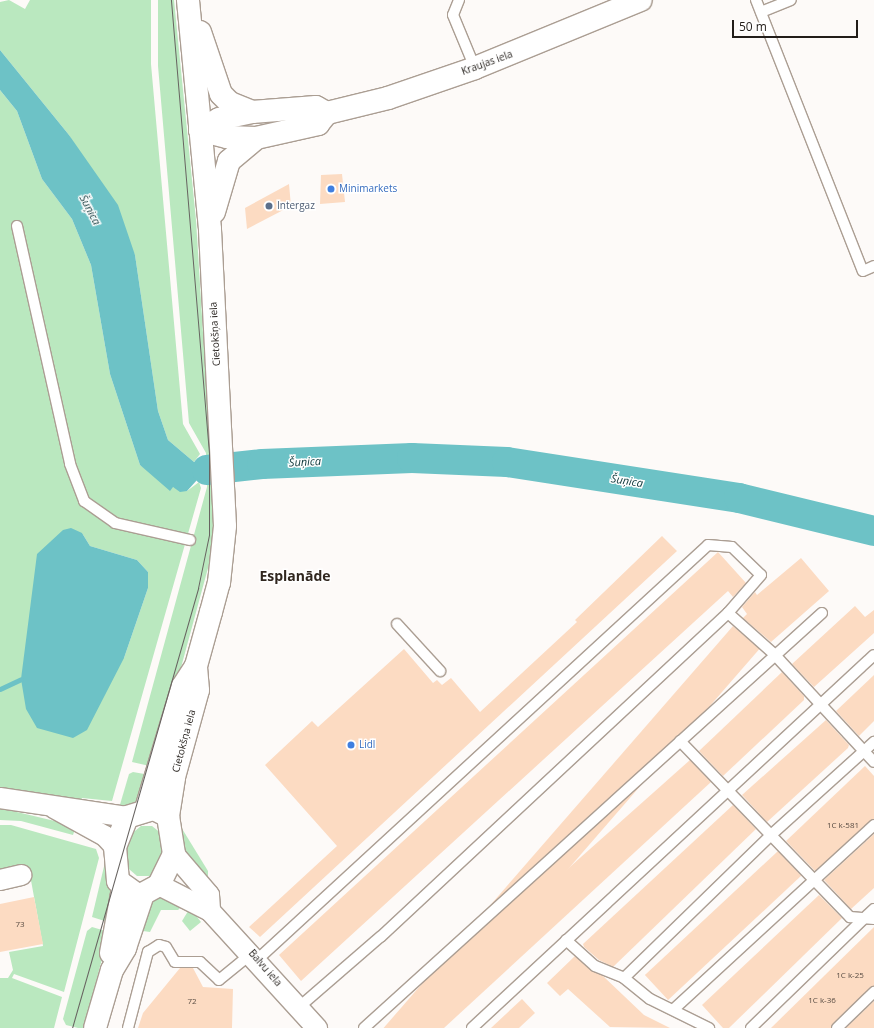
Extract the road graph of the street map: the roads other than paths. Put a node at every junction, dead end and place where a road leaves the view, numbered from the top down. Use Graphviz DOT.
graph roads {
  1 [pos="189,0"];
  2 [pos="459,0"];
  3 [pos="642,0"];
  4 [pos="756,0"];
  5 [pos="791,0"];
  6 [pos="761,12"];
  7 [pos="474,68"];
  8 [pos="252,112"];
  9 [pos="327,113"];
  10 [pos="200,130"];
  11 [pos="256,138"];
  12 [pos="17,226"];
  13 [pos="210,229"];
  14 [pos="874,266"];
  15 [pos="190,540"];
  16 [pos="728,613"];
  17 [pos="822,613"];
  18 [pos="398,624"];
  19 [pos="774,654"];
  20 [pos="874,655"];
  21 [pos="196,666"];
  22 [pos="440,671"];
  23 [pos="820,705"];
  24 [pos="680,741"];
  25 [pos="874,742"];
  26 [pos="864,752"];
  27 [pos="874,762"];
  28 [pos="728,790"];
  29 [pos="0,798"];
  30 [pos="54,808"];
  31 [pos="136,813"];
  32 [pos="168,816"];
  33 [pos="874,824"];
  34 [pos="771,835"];
  35 [pos="115,847"];
  36 [pos="174,854"];
  37 [pos="21,875"];
  38 [pos="0,880"];
  39 [pos="814,881"];
  40 [pos="123,888"];
  41 [pos="151,890"];
  42 [pos="874,909"];
  43 [pos="210,911"];
  44 [pos="870,918"];
  45 [pos="566,940"];
  46 [pos="255,956"];
  47 [pos="112,970"];
  48 [pos="624,978"];
  49 [pos="874,992"];
  50 [pos="298,1008"];
  51 [pos="674,1009"];
  52 [pos="96,1028"];
  53 [pos="128,1028"];
  54 [pos="317,1028"];
  55 [pos="364,1028"];
  56 [pos="472,1028"];
  57 [pos="709,1028"];
  58 [pos="751,1028"];
  59 [pos="837,1028"];
  1 -- 8 [label="street"];
  1 -- 10 [label="street, Cietokšņa iela"];
  2 -- 7 [label="lane"];
  3 -- 7 [label="street, Kraujas iela"];
  4 -- 6 [label="lane"];
  5 -- 6 [label="lane"];
  6 -- 14 [label="lane"];
  7 -- 9 [label="street, Kraujas iela"];
  8 -- 9 [label="street"];
  8 -- 10 [label="street"];
  9 -- 11 [label="street, Kraujas iela"];
  10 -- 11 [label="street, Kraujas iela"];
  10 -- 13 [label="street, Cietokšņa iela"];
  11 -- 13 [label="street"];
  12 -- 15 [label="lane"];
  13 -- 21 [label="street, Cietokšņa iela"];
  16 -- 19 [label="lane"];
  16 -- 46 [label="lane"];
  16 -- 50 [label="lane"];
  17 -- 19 [label="lane"];
  18 -- 22 [label="lane"];
  19 -- 23 [label="lane"];
  19 -- 24 [label="lane"];
  20 -- 23 [label="lane"];
  21 -- 31 [label="street, Cietokšņa iela"];
  21 -- 32 [label="street, Cietokšņa iela"];
  23 -- 26 [label="lane"];
  23 -- 28 [label="lane"];
  24 -- 28 [label="lane"];
  24 -- 55 [label="lane"];
  25 -- 26 [label="lane"];
  26 -- 27 [label="lane"];
  26 -- 34 [label="lane"];
  28 -- 34 [label="lane"];
  28 -- 45 [label="lane"];
  29 -- 30 [label="street"];
  30 -- 31 [label="street"];
  30 -- 35 [label="street"];
  31 -- 32 [label="street"];
  31 -- 35 [label="street"];
  32 -- 36 [label="street"];
  33 -- 39 [label="lane"];
  34 -- 39 [label="lane"];
  34 -- 48 [label="lane"];
  35 -- 40 [label="street"];
  36 -- 41 [label="street"];
  36 -- 43 [label="street"];
  37 -- 38 [label="street"];
  39 -- 44 [label="lane"];
  39 -- 51 [label="lane"];
  40 -- 41 [label="street"];
  40 -- 47 [label="street"];
  41 -- 43 [label="street, Balvu iela"];
  41 -- 47 [label="street"];
  42 -- 44 [label="lane"];
  43 -- 46 [label="street, Balvu iela"];
  44 -- 58 [label="lane"];
  45 -- 48 [label="lane"];
  45 -- 56 [label="lane"];
  46 -- 50 [label="street, Balvu iela"];
  46 -- 53 [label="lane"];
  47 -- 52 [label="street"];
  48 -- 51 [label="lane"];
  49 -- 59 [label="lane"];
  50 -- 54 [label="street, Balvu iela"];
  51 -- 57 [label="lane"];
}
